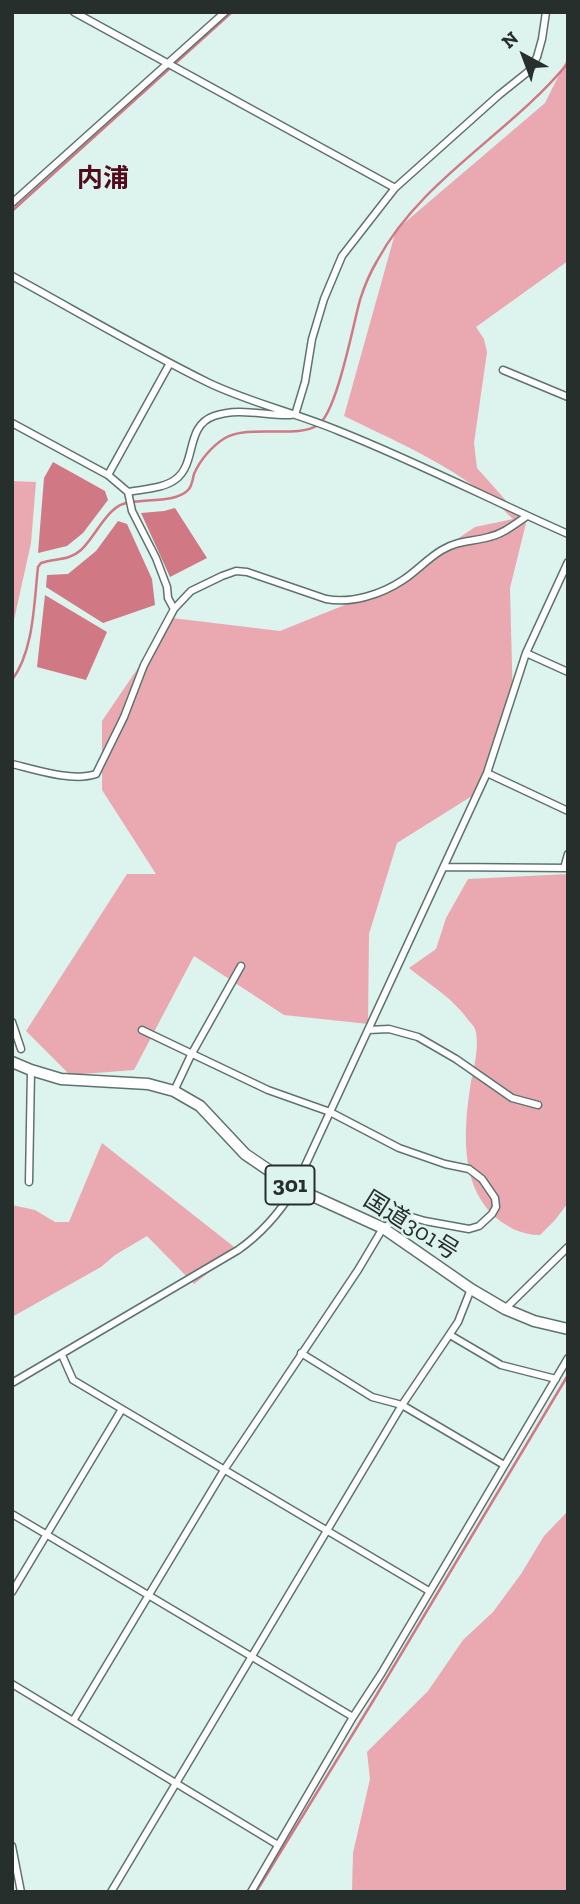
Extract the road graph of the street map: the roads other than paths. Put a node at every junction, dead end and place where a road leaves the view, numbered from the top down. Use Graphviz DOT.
graph roads {
  1 [pos="74,12"];
  2 [pos="225,12"];
  3 [pos="546,12"];
  4 [pos="168,63"];
  5 [pos="395,188"];
  6 [pos="12,203"];
  7 [pos="12,275"];
  8 [pos="170,363"];
  9 [pos="503,370"];
  10 [pos="568,397"];
  11 [pos="295,415"];
  12 [pos="12,423"];
  13 [pos="108,475"];
  14 [pos="128,492"];
  15 [pos="527,516"];
  16 [pos="568,534"];
  17 [pos="568,562"];
  18 [pos="174,609"];
  19 [pos="526,653"];
  20 [pos="568,673"];
  21 [pos="12,764"];
  22 [pos="487,773"];
  23 [pos="568,811"];
  24 [pos="568,854"];
  25 [pos="444,867"];
  26 [pos="566,868"];
  27 [pos="241,966"];
  28 [pos="12,1022"];
  29 [pos="142,1030"];
  30 [pos="368,1030"];
  31 [pos="21,1049"];
  32 [pos="191,1055"];
  33 [pos="12,1062"];
  34 [pos="31,1070"];
  35 [pos="174,1091"];
  36 [pos="538,1105"];
  37 [pos="330,1112"];
  38 [pos="304,1166"];
  39 [pos="29,1182"];
  40 [pos="295,1188"];
  41 [pos="383,1228"];
  42 [pos="568,1247"];
  43 [pos="471,1289"];
  44 [pos="505,1309"];
  45 [pos="568,1329"];
  46 [pos="450,1335"];
  47 [pos="301,1353"];
  48 [pos="62,1355"];
  49 [pos="568,1359"];
  50 [pos="556,1379"];
  51 [pos="12,1383"];
  52 [pos="402,1405"];
  53 [pos="122,1409"];
  54 [pos="504,1465"];
  55 [pos="223,1470"];
  56 [pos="12,1514"];
  57 [pos="327,1531"];
  58 [pos="46,1535"];
  59 [pos="429,1591"];
  60 [pos="12,1592"];
  61 [pos="148,1595"];
  62 [pos="252,1657"];
  63 [pos="12,1684"];
  64 [pos="353,1717"];
  65 [pos="73,1721"];
  66 [pos="176,1783"];
  67 [pos="278,1845"];
  68 [pos="12,1846"];
  69 [pos="21,1892"];
  70 [pos="111,1892"];
  71 [pos="251,1892"];
  1 -- 4 [label="street"];
  2 -- 4 [label="street"];
  3 -- 5 [label="street"];
  4 -- 5 [label="street"];
  4 -- 6 [label="street"];
  5 -- 11 [label="street"];
  7 -- 8 [label="street"];
  8 -- 11 [label="street"];
  8 -- 13 [label="street"];
  9 -- 10 [label="street"];
  11 -- 14 [label="street"];
  11 -- 15 [label="street"];
  12 -- 13 [label="street"];
  13 -- 14 [label="street"];
  14 -- 18 [label="street"];
  15 -- 16 [label="street"];
  15 -- 18 [label="street"];
  17 -- 19 [label="street"];
  18 -- 21 [label="street"];
  19 -- 20 [label="street"];
  19 -- 22 [label="street"];
  22 -- 23 [label="street"];
  22 -- 25 [label="street"];
  24 -- 26 [label="street"];
  25 -- 26 [label="street"];
  25 -- 30 [label="street"];
  27 -- 32 [label="street"];
  28 -- 31 [label="street"];
  29 -- 32 [label="street"];
  30 -- 36 [label="street"];
  30 -- 37 [label="street"];
  32 -- 35 [label="street"];
  32 -- 37 [label="street"];
  33 -- 34 [label="highway, 国道301号 / 301"];
  34 -- 35 [label="highway, 国道301号 / 301"];
  34 -- 39 [label="street"];
  35 -- 40 [label="highway, 国道301号 / 301"];
  37 -- 38 [label="street"];
  37 -- 41 [label="street"];
  40 -- 41 [label="highway, 国道301号 / 301"];
  40 -- 48 [label="street"];
  41 -- 43 [label="highway, 国道301号 / 301"];
  41 -- 47 [label="street"];
  42 -- 44 [label="street"];
  43 -- 44 [label="highway, 国道301号 / 301"];
  43 -- 46 [label="street"];
  44 -- 45 [label="highway, 国道301号 / 301"];
  46 -- 50 [label="street"];
  46 -- 52 [label="street"];
  47 -- 52 [label="street"];
  47 -- 55 [label="street"];
  48 -- 51 [label="street"];
  48 -- 53 [label="street"];
  49 -- 50 [label="street"];
  50 -- 54 [label="street"];
  52 -- 54 [label="street"];
  52 -- 57 [label="street"];
  53 -- 55 [label="street"];
  53 -- 58 [label="street"];
  54 -- 59 [label="street"];
  55 -- 57 [label="street"];
  55 -- 61 [label="street"];
  56 -- 58 [label="street"];
  57 -- 59 [label="street"];
  57 -- 62 [label="street"];
  58 -- 60 [label="street"];
  58 -- 61 [label="street"];
  59 -- 64 [label="street"];
  61 -- 62 [label="street"];
  61 -- 65 [label="street"];
  62 -- 64 [label="street"];
  62 -- 66 [label="street"];
  63 -- 65 [label="street"];
  64 -- 67 [label="street"];
  65 -- 66 [label="street"];
  66 -- 67 [label="street"];
  66 -- 70 [label="street"];
  67 -- 71 [label="street"];
  68 -- 69 [label="street"];
}
